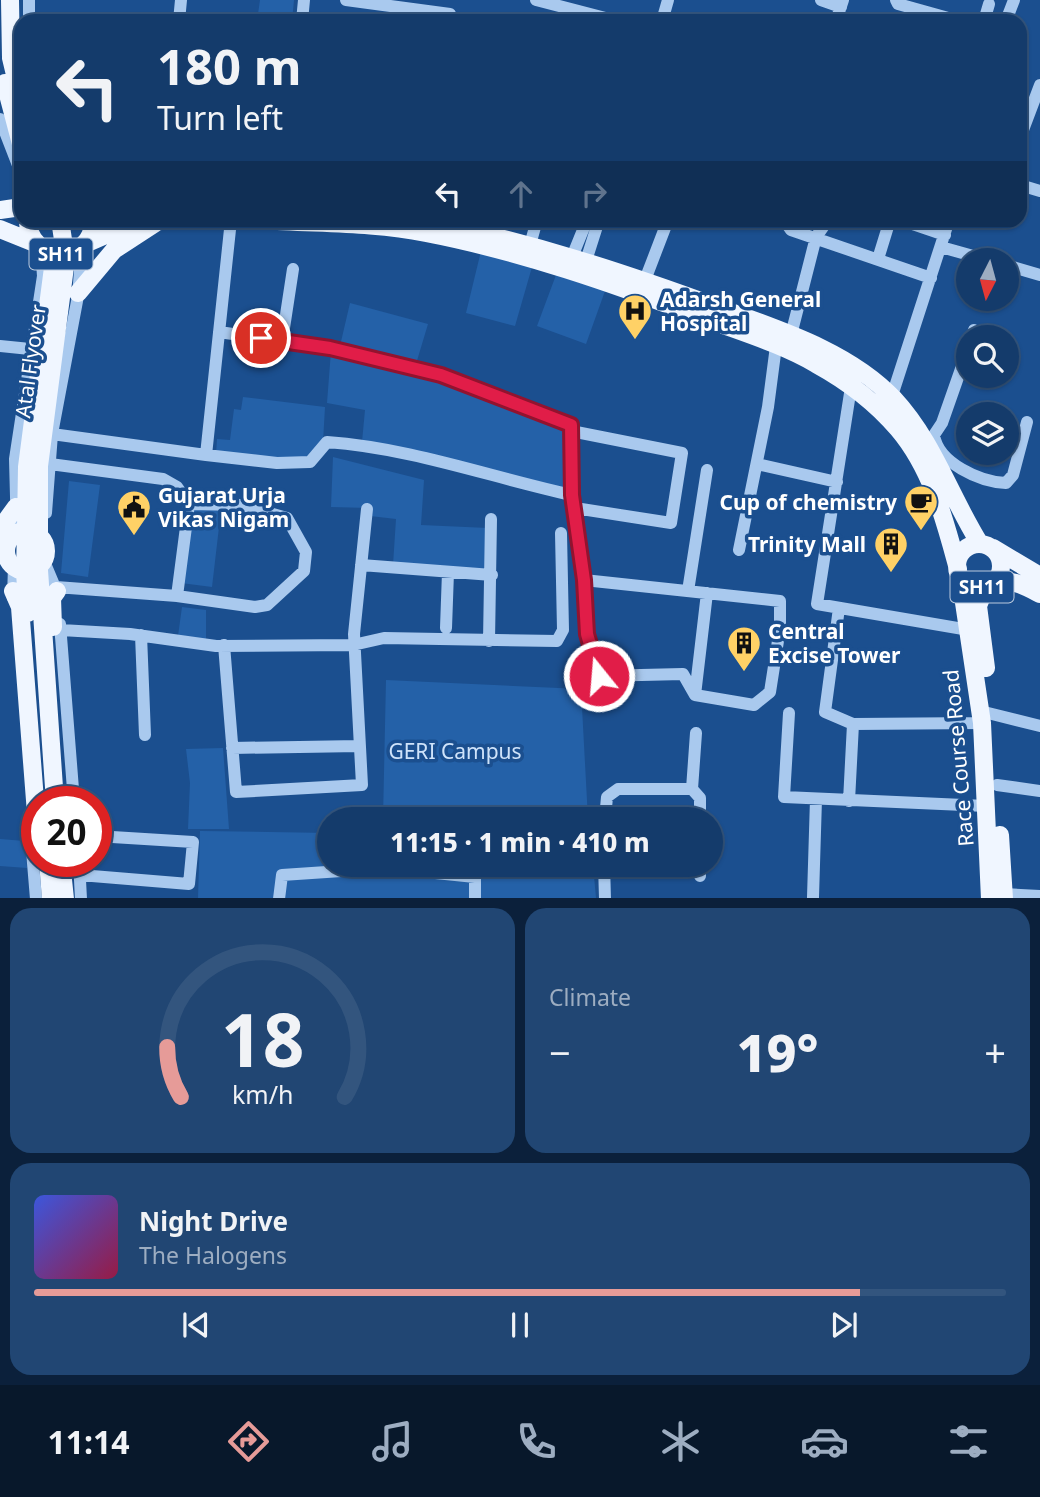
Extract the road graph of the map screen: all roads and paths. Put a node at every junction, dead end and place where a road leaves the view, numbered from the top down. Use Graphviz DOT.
graph roads {
  1 [pos="10,0"];
  2 [pos="346,0"];
  3 [pos="536,0"];
  4 [pos="821,0"];
  5 [pos="896,0"];
  6 [pos="842,4"];
  7 [pos="989,4"];
  8 [pos="450,14"];
  9 [pos="590,14"];
  10 [pos="934,14"];
  11 [pos="986,14"];
  12 [pos="0,51"];
  13 [pos="14,71"];
  14 [pos="1040,85"];
  15 [pos="0,103"];
  16 [pos="14,113"];
  17 [pos="1027,119"];
  18 [pos="1,122"];
  19 [pos="14,155"];
  20 [pos="29,228"];
  21 [pos="48,228"];
  22 [pos="61,228"];
  23 [pos="90,228"];
  24 [pos="122,228"];
  25 [pos="152,228"];
  26 [pos="230,228"];
  27 [pos="390,228"];
  28 [pos="456,228"];
  29 [pos="535,228"];
  30 [pos="586,228"];
  31 [pos="596,228"];
  32 [pos="665,228"];
  33 [pos="789,228"];
  34 [pos="822,228"];
  35 [pos="888,228"];
  36 [pos="917,228"];
  37 [pos="947,228"];
  38 [pos="0,229"];
  39 [pos="816,237"];
  40 [pos="943,241"];
  41 [pos="84,245"];
  42 [pos="530,245"];
  43 [pos="39,246"];
  44 [pos="959,248"];
  45 [pos="878,259"];
  46 [pos="580,264"];
  47 [pos="293,269"];
  48 [pos="1019,269"];
  49 [pos="1040,275"];
  50 [pos="931,278"];
  51 [pos="645,280"];
  52 [pos="78,293"];
  53 [pos="219,331"];
  54 [pos="783,340"];
  55 [pos="282,341"];
  56 [pos="0,346"];
  57 [pos="30,349"];
  58 [pos="956,383"];
  59 [pos="851,387"];
  60 [pos="892,397"];
  61 [pos="886,416"];
  62 [pos="1027,422"];
  63 [pos="571,431"];
  64 [pos="52,434"];
  65 [pos="931,439"];
  66 [pos="206,455"];
  67 [pos="50,464"];
  68 [pos="757,464"];
  69 [pos="706,470"];
  70 [pos="837,482"];
  71 [pos="574,501"];
  72 [pos="189,503"];
  73 [pos="948,505"];
  74 [pos="16,507"];
  75 [pos="367,509"];
  76 [pos="491,519"];
  77 [pos="561,533"];
  78 [pos="44,542"];
  79 [pos="985,545"];
  80 [pos="739,550"];
  81 [pos="44,561"];
  82 [pos="12,562"];
  83 [pos="361,565"];
  84 [pos="448,572"];
  85 [pos="959,573"];
  86 [pos="492,575"];
  87 [pos="1040,576"];
  88 [pos="584,580"];
  89 [pos="989,584"];
  90 [pos="688,592"];
  91 [pos="707,593"];
  92 [pos="1040,593"];
  93 [pos="55,594"];
  94 [pos="177,597"];
  95 [pos="839,608"];
  96 [pos="972,621"];
  97 [pos="446,628"];
  98 [pos="61,630"];
  99 [pos="141,635"];
  100 [pos="489,640"];
  101 [pos="223,645"];
  102 [pos="354,645"];
  103 [pos="695,695"];
  104 [pos="789,713"];
  105 [pos="985,716"];
  106 [pos="853,724"];
  107 [pos="1040,726"];
  108 [pos="696,733"];
  109 [pos="145,735"];
  110 [pos="359,746"];
  111 [pos="232,748"];
  112 [pos="997,785"];
  113 [pos="33,786"];
  114 [pos="41,786"];
  115 [pos="54,786"];
  116 [pos="66,786"];
  117 [pos="73,786"];
  118 [pos="692,789"];
  119 [pos="1040,791"];
  120 [pos="816,799"];
  121 [pos="849,801"];
  122 [pos="986,806"];
  123 [pos="606,807"];
  124 [pos="700,807"];
  125 [pos="112,837"];
  126 [pos="112,873"];
  127 [pos="317,873"];
  128 [pos="40,877"];
  129 [pos="49,877"];
  130 [pos="63,877"];
  131 [pos="75,877"];
  132 [pos="77,877"];
  133 [pos="476,877"];
  134 [pos="604,877"];
  135 [pos="1040,896"];
  136 [pos="813,897"];
  137 [pos="999,897"];
  138 [pos="36,898"];
  139 [pos="42,898"];
  140 [pos="51,898"];
  141 [pos="65,898"];
  142 [pos="74,898"];
  143 [pos="81,898"];
  144 [pos="279,898"];
  145 [pos="475,898"];
  146 [pos="605,898"];
  1 -- 13 [label="main road"];
  2 -- 8 [label="street"];
  3 -- 9 [label="street"];
  4 -- 6 [label="street"];
  5 -- 10 [label="street"];
  7 -- 11 [label="street"];
  12 -- 16 [label="main road"];
  14 -- 17 [label="street"];
  15 -- 18 [label="main road"];
  18 -- 19 [label="street"];
  20 -- 43 [label="main road, SH11"];
  21 -- 82 [label="main road, Atal Flyover, bridge"];
  22 -- 115 [label="main road, Atal Flyover, bridge"];
  23 -- 41 [label="main road, SH11"];
  24 -- 41 [label="main road, SH11"];
  25 -- 52 [label="main road"];
  26 -- 53 [label="street"];
  27 -- 46 [label="main road, SH11"];
  28 -- 42 [label="main road, SH11"];
  29 -- 42 [label="street"];
  30 -- 46 [label="street"];
  31 -- 46 [label="street"];
  32 -- 51 [label="street"];
  33 -- 39 [label="street"];
  34 -- 39 [label="street"];
  35 -- 45 [label="street"];
  36 -- 40 [label="street"];
  37 -- 40 [label="street"];
  38 -- 43 [label="main road, SH11"];
  39 -- 45 [label="street"];
  39 -- 54 [label="street"];
  40 -- 44 [label="street"];
  40 -- 50 [label="street"];
  41 -- 43 [label="main road, SH11"];
  41 -- 52 [label="street"];
  42 -- 46 [label="main road, SH11"];
  43 -- 74 [label="street"];
  45 -- 50 [label="street"];
  46 -- 51 [label="main road, SH11"];
  46 -- 54 [label="main road, SH11"];
  47 -- 55 [label="street"];
  48 -- 49 [label="street"];
  50 -- 60 [label="street"];
  51 -- 54 [label="main road, SH11"];
  52 -- 64 [label="street"];
  53 -- 55 [label="street"];
  53 -- 66 [label="street"];
  54 -- 59 [label="main road, SH11"];
  54 -- 60 [label="main road, SH11"];
  54 -- 68 [label="street"];
  55 -- 63 [label="street"];
  56 -- 57 [label="street"];
  58 -- 65 [label="street"];
  59 -- 61 [label="main road, SH11"];
  59 -- 70 [label="street"];
  60 -- 61 [label="street"];
  60 -- 65 [label="main road, SH11"];
  61 -- 73 [label="main road, SH11"];
  62 -- 65 [label="street"];
  63 -- 71 [label="street"];
  63 -- 71 [label="street"];
  64 -- 66 [label="street"];
  64 -- 67 [label="street"];
  65 -- 73 [label="main road, SH11"];
  66 -- 71 [label="street"];
  67 -- 72 [label="street"];
  67 -- 78 [label="street"];
  68 -- 70 [label="street"];
  68 -- 80 [label="street"];
  69 -- 90 [label="street"];
  70 -- 95 [label="street"];
  71 -- 88 [label="street"];
  72 -- 94 [label="street"];
  72 -- 94 [label="street"];
  73 -- 79 [label="main road, SH11"];
  73 -- 85 [label="main road, SH11"];
  74 -- 82 [label="main road"];
  75 -- 83 [label="street"];
  76 -- 86 [label="street"];
  77 -- 100 [label="street"];
  78 -- 81 [label="main road"];
  78 -- 82 [label="main road"];
  79 -- 85 [label="main road, SH11"];
  79 -- 87 [label="main road, SH11"];
  79 -- 89 [label="main road, SH11"];
  81 -- 82 [label="main road"];
  81 -- 93 [label="street"];
  82 -- 113 [label="main road"];
  82 -- 114 [label="main road, Atal Flyover"];
  82 -- 138 [label="street"];
  83 -- 84 [label="street"];
  83 -- 102 [label="street"];
  84 -- 86 [label="street"];
  84 -- 97 [label="street"];
  85 -- 89 [label="main road, SH11"];
  85 -- 96 [label="main road"];
  86 -- 100 [label="street"];
  88 -- 90 [label="street"];
  88 -- 103 [label="street"];
  89 -- 92 [label="main road, SH11"];
  89 -- 96 [label="main road"];
  90 -- 91 [label="street"];
  91 -- 103 [label="street"];
  91 -- 103 [label="street"];
  93 -- 94 [label="street"];
  93 -- 98 [label="street"];
  93 -- 116 [label="main road"];
  95 -- 96 [label="street"];
  95 -- 106 [label="street"];
  96 -- 105 [label="main road, Race Course Road"];
  98 -- 99 [label="street"];
  98 -- 117 [label="street"];
  99 -- 101 [label="street"];
  99 -- 109 [label="street"];
  100 -- 102 [label="street"];
  101 -- 102 [label="street"];
  101 -- 111 [label="street"];
  102 -- 110 [label="street"];
  104 -- 120 [label="street"];
  105 -- 106 [label="street"];
  105 -- 107 [label="street"];
  105 -- 112 [label="main road, Race Course Road"];
  105 -- 122 [label="main road, Race Course Road"];
  106 -- 121 [label="street"];
  108 -- 118 [label="street"];
  110 -- 111 [label="street"];
  110 -- 111 [label="street"];
  112 -- 119 [label="street"];
  112 -- 137 [label="main road, Race Course Road"];
  118 -- 123 [label="street"];
  118 -- 124 [label="street"];
  120 -- 121 [label="street"];
  120 -- 136 [label="street"];
  121 -- 122 [label="street"];
  122 -- 137 [label="main road, Race Course Road"];
  125 -- 126 [label="street"];
  127 -- 144 [label="street"];
  128 -- 139 [label="main road"];
  129 -- 140 [label="main road"];
  130 -- 141 [label="main road"];
  131 -- 142 [label="main road"];
  132 -- 143 [label="street"];
  133 -- 145 [label="street"];
  134 -- 146 [label="street"];
  135 -- 137 [label="street"];
}
